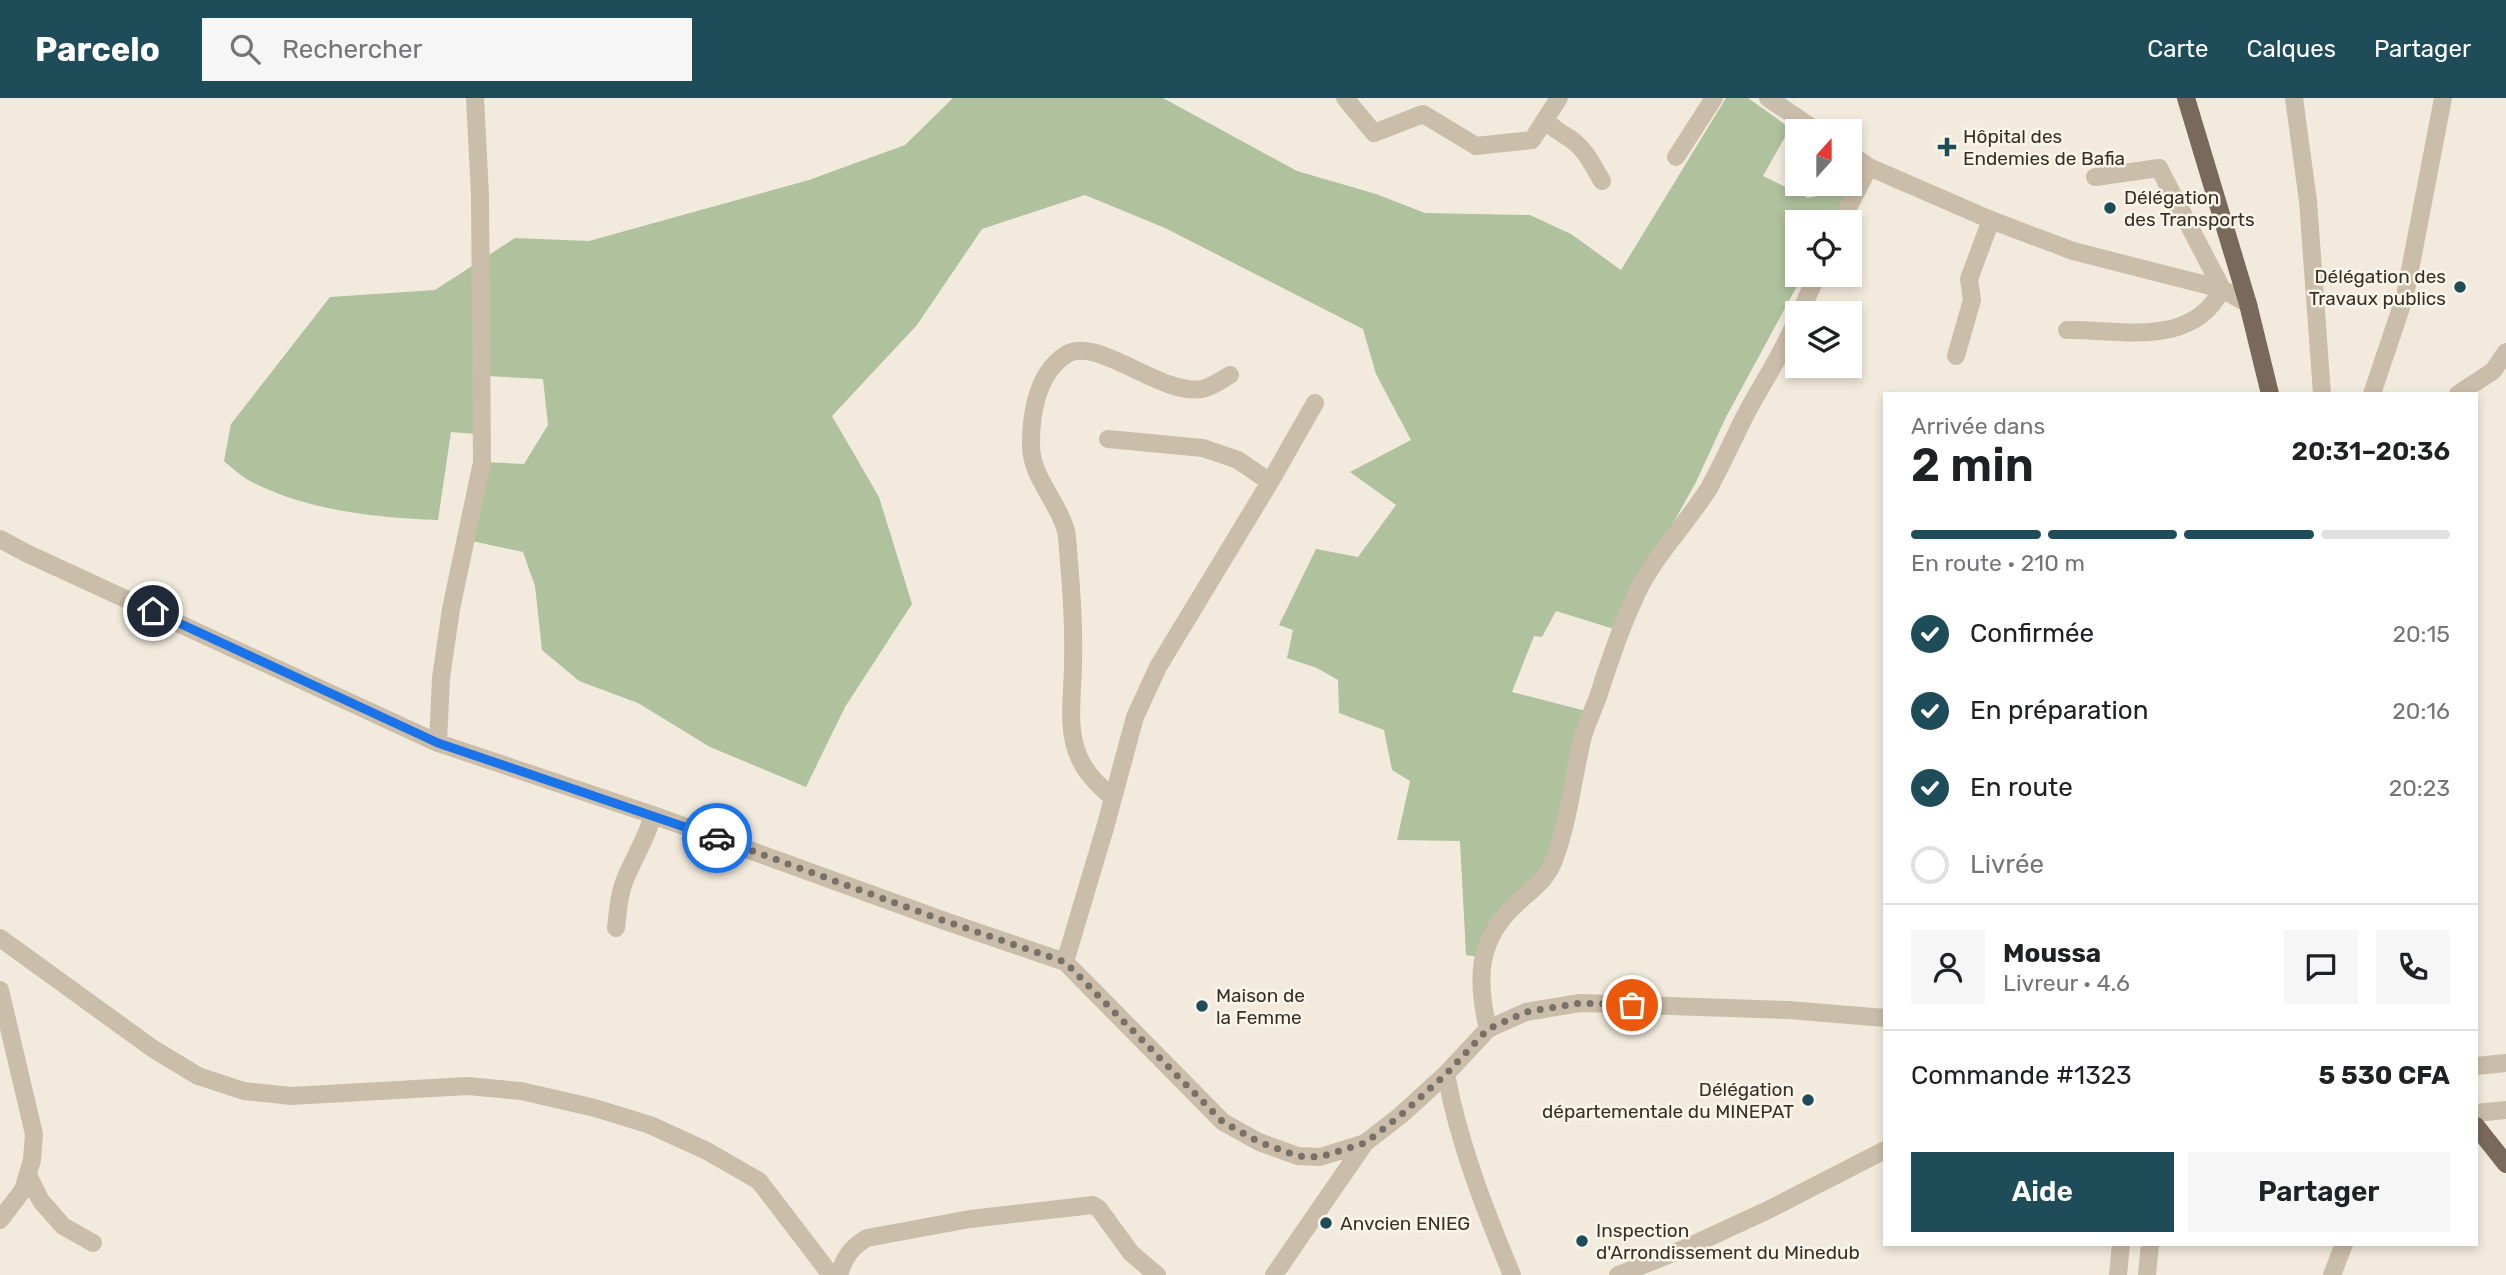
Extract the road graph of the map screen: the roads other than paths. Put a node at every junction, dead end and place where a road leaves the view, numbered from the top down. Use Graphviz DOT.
graph roads {
  1 [pos="475,98"];
  2 [pos="1345,98"];
  3 [pos="1559,98"];
  4 [pos="1714,98"];
  5 [pos="1769,98"];
  6 [pos="2186,98"];
  7 [pos="2294,98"];
  8 [pos="2443,98"];
  9 [pos="1546,119"];
  10 [pos="1799,119"];
  11 [pos="1676,157"];
  12 [pos="1862,162"];
  13 [pos="1869,167"];
  14 [pos="2095,177"];
  15 [pos="1602,181"];
  16 [pos="1847,210"];
  17 [pos="1991,220"];
  18 [pos="2222,289"];
  19 [pos="2248,304"];
  20 [pos="2067,330"];
  21 [pos="1785,348"];
  22 [pos="2506,352"];
  23 [pos="1956,356"];
  24 [pos="1230,375"];
  25 [pos="2270,392"];
  26 [pos="2322,392"];
  27 [pos="2373,392"];
  28 [pos="2461,392"];
  29 [pos="1315,403"];
  30 [pos="1108,439"];
  31 [pos="1270,482"];
  32 [pos="0,539"];
  33 [pos="438,743"];
  34 [pos="1113,798"];
  35 [pos="653,814"];
  36 [pos="616,928"];
  37 [pos="0,938"];
  38 [pos="1065,962"];
  39 [pos="0,990"];
  40 [pos="1883,1018"];
  41 [pos="1488,1029"];
  42 [pos="2506,1063"];
  43 [pos="2478,1066"];
  44 [pos="1446,1074"];
  45 [pos="2506,1110"];
  46 [pos="2478,1114"];
  47 [pos="2478,1129"];
  48 [pos="1365,1143"];
  49 [pos="1883,1151"];
  50 [pos="2506,1164"];
  51 [pos="28,1175"];
  52 [pos="0,1220"];
  53 [pos="93,1243"];
  54 [pos="2121,1246"];
  55 [pos="2150,1246"];
  56 [pos="2343,1246"];
  57 [pos="831,1275"];
  58 [pos="839,1275"];
  59 [pos="1157,1275"];
  60 [pos="1274,1275"];
  61 [pos="1512,1275"];
  62 [pos="1618,1275"];
  63 [pos="2118,1275"];
  64 [pos="2147,1275"];
  65 [pos="2332,1275"];
  1 -- 33 [label="street"];
  2 -- 9 [label="street"];
  3 -- 9 [label="street"];
  4 -- 11 [label="street"];
  5 -- 10 [label="street"];
  6 -- 19 [label="main road"];
  7 -- 26 [label="street"];
  8 -- 27 [label="street"];
  9 -- 15 [label="street"];
  12 -- 13 [label="street"];
  13 -- 16 [label="street"];
  13 -- 17 [label="street"];
  14 -- 18 [label="street"];
  17 -- 18 [label="street"];
  17 -- 23 [label="street"];
  18 -- 19 [label="street"];
  18 -- 20 [label="street"];
  19 -- 25 [label="main road"];
  21 -- 41 [label="street"];
  22 -- 28 [label="street"];
  24 -- 34 [label="street"];
  29 -- 31 [label="street"];
  30 -- 31 [label="street"];
  31 -- 34 [label="street"];
  32 -- 33 [label="street"];
  33 -- 35 [label="street"];
  34 -- 38 [label="street"];
  35 -- 36 [label="street"];
  35 -- 38 [label="street"];
  37 -- 57 [label="street"];
  38 -- 48 [label="street"];
  39 -- 51 [label="street"];
  40 -- 41 [label="street"];
  41 -- 44 [label="street"];
  42 -- 43 [label="street"];
  44 -- 48 [label="street"];
  44 -- 61 [label="street"];
  45 -- 46 [label="street"];
  47 -- 50 [label="main road"];
  48 -- 60 [label="street"];
  49 -- 62 [label="street"];
  51 -- 52 [label="street"];
  51 -- 53 [label="street"];
  54 -- 63 [label="street"];
  55 -- 64 [label="street"];
  56 -- 65 [label="street"];
  58 -- 59 [label="street"];
}
